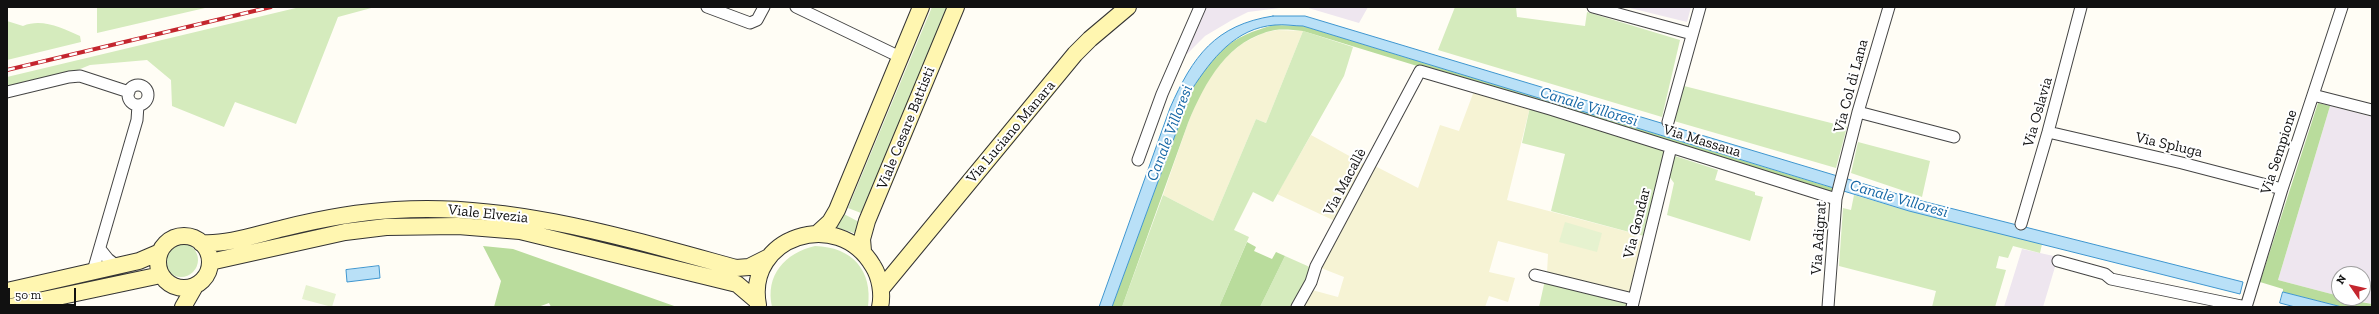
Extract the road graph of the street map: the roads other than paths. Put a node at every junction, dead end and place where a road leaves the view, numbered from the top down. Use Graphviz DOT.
graph roads {
  1 [pos="707,7"];
  2 [pos="764,7"];
  3 [pos="796,7"];
  4 [pos="921,7"];
  5 [pos="956,7"];
  6 [pos="1200,7"];
  7 [pos="1593,7"];
  8 [pos="1700,7"];
  9 [pos="1889,7"];
  10 [pos="2081,7"];
  11 [pos="2342,7"];
  12 [pos="1125,8"];
  13 [pos="1692,34"];
  14 [pos="900,57"];
  15 [pos="1420,71"];
  16 [pos="7,92"];
  17 [pos="129,92"];
  18 [pos="2314,95"];
  19 [pos="138,104"];
  20 [pos="2372,110"];
  21 [pos="1858,112"];
  22 [pos="1668,122"];
  23 [pos="2048,132"];
  24 [pos="1954,137"];
  25 [pos="1671,147"];
  26 [pos="1138,160"];
  27 [pos="1843,174"];
  28 [pos="2282,189"];
  29 [pos="1837,196"];
  30 [pos="2021,224"];
  31 [pos="818,233"];
  32 [pos="202,243"];
  33 [pos="100,248"];
  34 [pos="160,252"];
  35 [pos="865,253"];
  36 [pos="769,257"];
  37 [pos="2058,261"];
  38 [pos="210,262"];
  39 [pos="901,265"];
  40 [pos="117,266"];
  41 [pos="93,271"];
  42 [pos="1535,274"];
  43 [pos="166,280"];
  44 [pos="195,286"];
  45 [pos="7,290"];
  46 [pos="881,290"];
  47 [pos="1633,303"];
  48 [pos="757,304"];
  49 [pos="10,307"];
  50 [pos="183,307"];
  51 [pos="880,307"];
  52 [pos="1297,307"];
  53 [pos="1828,307"];
  54 [pos="2246,307"];
  1 -- 2 [label="street"];
  3 -- 14 [label="street"];
  4 -- 14 [label="main road"];
  5 -- 35 [label="main road, Viale Cesare Battisti"];
  6 -- 26 [label="street"];
  7 -- 13 [label="street"];
  8 -- 13 [label="street"];
  9 -- 21 [label="street, Via Col di Lana"];
  10 -- 23 [label="street, Via Oslavia"];
  11 -- 18 [label="street, Via Sempione"];
  12 -- 39 [label="main road, Via Luciano Manara"];
  13 -- 22 [label="street"];
  14 -- 31 [label="main road"];
  15 -- 25 [label="street, Via Massaua"];
  15 -- 52 [label="street, Via Macallè"];
  16 -- 17 [label="street"];
  17 -- 19 [label="street"];
  17 -- 19 [label="street"];
  18 -- 20 [label="street"];
  18 -- 28 [label="street, Via Sempione"];
  19 -- 33 [label="street"];
  21 -- 24 [label="street"];
  21 -- 27 [label="street, Via Col di Lana"];
  23 -- 28 [label="street, Via Spluga"];
  23 -- 30 [label="street, Via Oslavia"];
  25 -- 29 [label="street, Via Massaua"];
  25 -- 47 [label="street, Via Gondar"];
  27 -- 29 [label="street, Via Adigrat"];
  28 -- 54 [label="street, Via Sempione"];
  29 -- 53 [label="street, Via Adigrat"];
  31 -- 35 [label="main road"];
  31 -- 36 [label="main road"];
  32 -- 34 [label="main road, Viale Elvezia"];
  32 -- 36 [label="main road, Viale Elvezia"];
  32 -- 38 [label="main road"];
  33 -- 40 [label="street"];
  33 -- 41 [label="street"];
  34 -- 40 [label="main road, Viale Elvezia"];
  34 -- 43 [label="main road"];
  35 -- 39 [label="main road"];
  35 -- 46 [label="main road"];
  36 -- 48 [label="main road"];
  37 -- 54 [label="street"];
  38 -- 44 [label="main road"];
  38 -- 48 [label="main road, Viale Elvezia"];
  39 -- 46 [label="main road, Via Luciano Manara"];
  40 -- 41 [label="main road, Viale Elvezia"];
  41 -- 45 [label="main road, Viale Elvezia"];
  42 -- 47 [label="street"];
  43 -- 44 [label="main road"];
  43 -- 49 [label="main road"];
  43 -- 50 [label="main road"];
  44 -- 50 [label="main road"];
  46 -- 51 [label="main road"];
}
